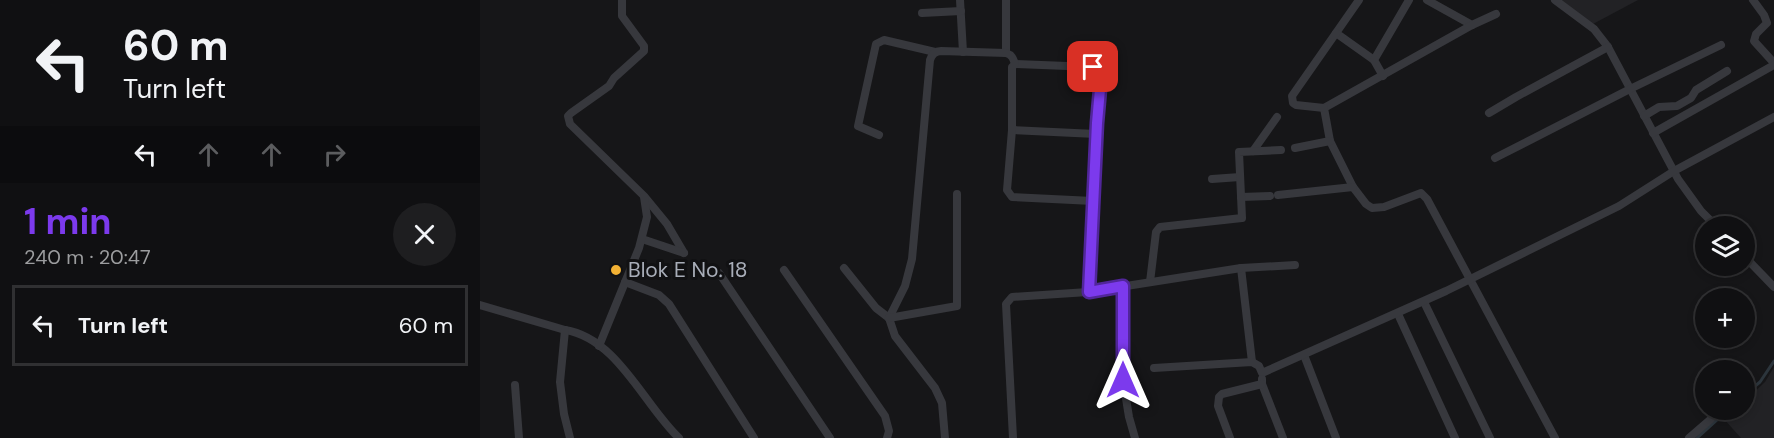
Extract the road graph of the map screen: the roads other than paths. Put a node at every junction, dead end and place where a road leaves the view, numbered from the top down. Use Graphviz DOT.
graph roads {
  1 [pos="621,0"];
  2 [pos="960,0"];
  3 [pos="1006,0"];
  4 [pos="1359,0"];
  5 [pos="1409,0"];
  6 [pos="1427,0"];
  7 [pos="1555,0"];
  8 [pos="1753,0"];
  9 [pos="961,11"];
  10 [pos="922,13"];
  11 [pos="1496,14"];
  12 [pos="1472,25"];
  13 [pos="1336,33"];
  14 [pos="1722,45"];
  15 [pos="1608,47"];
  16 [pos="935,52"];
  17 [pos="963,52"];
  18 [pos="1006,53"];
  19 [pos="1374,60"];
  20 [pos="1015,64"];
  21 [pos="1774,64"];
  22 [pos="1727,71"];
  23 [pos="1383,76"];
  24 [pos="1630,89"];
  25 [pos="1324,108"];
  26 [pos="1489,113"];
  27 [pos="1644,116"];
  28 [pos="1277,117"];
  29 [pos="1774,117"];
  30 [pos="1012,130"];
  31 [pos="1653,133"];
  32 [pos="1096,134"];
  33 [pos="879,135"];
  34 [pos="1330,141"];
  35 [pos="1295,148"];
  36 [pos="1281,150"];
  37 [pos="1253,151"];
  38 [pos="1495,158"];
  39 [pos="1674,171"];
  40 [pos="1240,177"];
  41 [pos="1212,179"];
  42 [pos="1353,187"];
  43 [pos="957,194"];
  44 [pos="644,196"];
  45 [pos="1241,197"];
  46 [pos="1093,201"];
  47 [pos="1707,216"];
  48 [pos="642,239"];
  49 [pos="1295,265"];
  50 [pos="1241,267"];
  51 [pos="1755,267"];
  52 [pos="844,268"];
  53 [pos="784,270"];
  54 [pos="719,273"];
  55 [pos="1469,280"];
  56 [pos="626,282"];
  57 [pos="1150,282"];
  58 [pos="1123,286"];
  59 [pos="1774,287"];
  60 [pos="1089,292"];
  61 [pos="1424,302"];
  62 [pos="480,305"];
  63 [pos="1398,314"];
  64 [pos="889,318"];
  65 [pos="565,330"];
  66 [pos="599,346"];
  67 [pos="1304,355"];
  68 [pos="1252,362"];
  69 [pos="1154,368"];
  70 [pos="1262,373"];
  71 [pos="1262,384"];
  72 [pos="515,385"];
  73 [pos="1129,417"];
  74 [pos="1710,420"];
  75 [pos="1691,437"];
  76 [pos="519,438"];
  77 [pos="570,438"];
  78 [pos="679,438"];
  79 [pos="754,438"];
  80 [pos="830,438"];
  81 [pos="887,438"];
  82 [pos="945,438"];
  83 [pos="1013,438"];
  84 [pos="1130,438"];
  85 [pos="1135,438"];
  86 [pos="1230,438"];
  87 [pos="1283,438"];
  88 [pos="1336,438"];
  89 [pos="1455,438"];
  90 [pos="1490,438"];
  91 [pos="1555,438"];
  1 -- 44 [label="street"];
  2 -- 9 [label="street"];
  3 -- 18 [label="street"];
  4 -- 13 [label="street"];
  5 -- 19 [label="street"];
  6 -- 12 [label="street"];
  7 -- 15 [label="street"];
  8 -- 21 [label="street"];
  9 -- 10 [label="street"];
  9 -- 17 [label="street"];
  11 -- 12 [label="street"];
  12 -- 23 [label="street"];
  13 -- 19 [label="street"];
  13 -- 25 [label="street"];
  14 -- 24 [label="street"];
  15 -- 24 [label="street"];
  15 -- 26 [label="street"];
  16 -- 17 [label="street"];
  16 -- 33 [label="street"];
  16 -- 64 [label="street"];
  17 -- 18 [label="street"];
  18 -- 20 [label="street"];
  19 -- 23 [label="street"];
  20 -- 30 [label="street"];
  20 -- 32 [label="street"];
  21 -- 31 [label="street"];
  22 -- 27 [label="street"];
  23 -- 25 [label="street"];
  24 -- 27 [label="street"];
  24 -- 38 [label="street"];
  25 -- 34 [label="street"];
  27 -- 31 [label="street"];
  28 -- 37 [label="street"];
  29 -- 39 [label="street"];
  30 -- 32 [label="street"];
  30 -- 46 [label="street"];
  31 -- 39 [label="street"];
  32 -- 46 [label="street"];
  34 -- 35 [label="street"];
  34 -- 42 [label="street"];
  36 -- 37 [label="street"];
  37 -- 40 [label="street"];
  39 -- 47 [label="street"];
  39 -- 55 [label="street"];
  40 -- 41 [label="street"];
  40 -- 45 [label="street"];
  42 -- 45 [label="street"];
  42 -- 55 [label="street"];
  43 -- 64 [label="street"];
  44 -- 48 [label="street"];
  44 -- 48 [label="street"];
  45 -- 57 [label="street"];
  46 -- 60 [label="street"];
  48 -- 56 [label="street"];
  49 -- 50 [label="street"];
  50 -- 57 [label="street"];
  50 -- 68 [label="street"];
  51 -- 59 [label="street"];
  52 -- 64 [label="street"];
  53 -- 81 [label="street"];
  54 -- 80 [label="street"];
  55 -- 61 [label="street"];
  55 -- 91 [label="street"];
  56 -- 66 [label="street"];
  56 -- 79 [label="street"];
  57 -- 58 [label="street"];
  58 -- 60 [label="street"];
  58 -- 73 [label="street"];
  60 -- 83 [label="street"];
  61 -- 63 [label="street"];
  61 -- 90 [label="street"];
  62 -- 65 [label="street"];
  63 -- 67 [label="street"];
  63 -- 89 [label="street"];
  64 -- 82 [label="street"];
  65 -- 66 [label="street"];
  65 -- 77 [label="street"];
  66 -- 78 [label="street"];
  67 -- 70 [label="street"];
  67 -- 88 [label="street"];
  68 -- 69 [label="street"];
  68 -- 70 [label="street"];
  70 -- 71 [label="street"];
  71 -- 86 [label="street"];
  71 -- 87 [label="street"];
  72 -- 76 [label="street"];
  73 -- 84 [label="street"];
  73 -- 85 [label="street"];
  74 -- 75 [label="street"];
}
